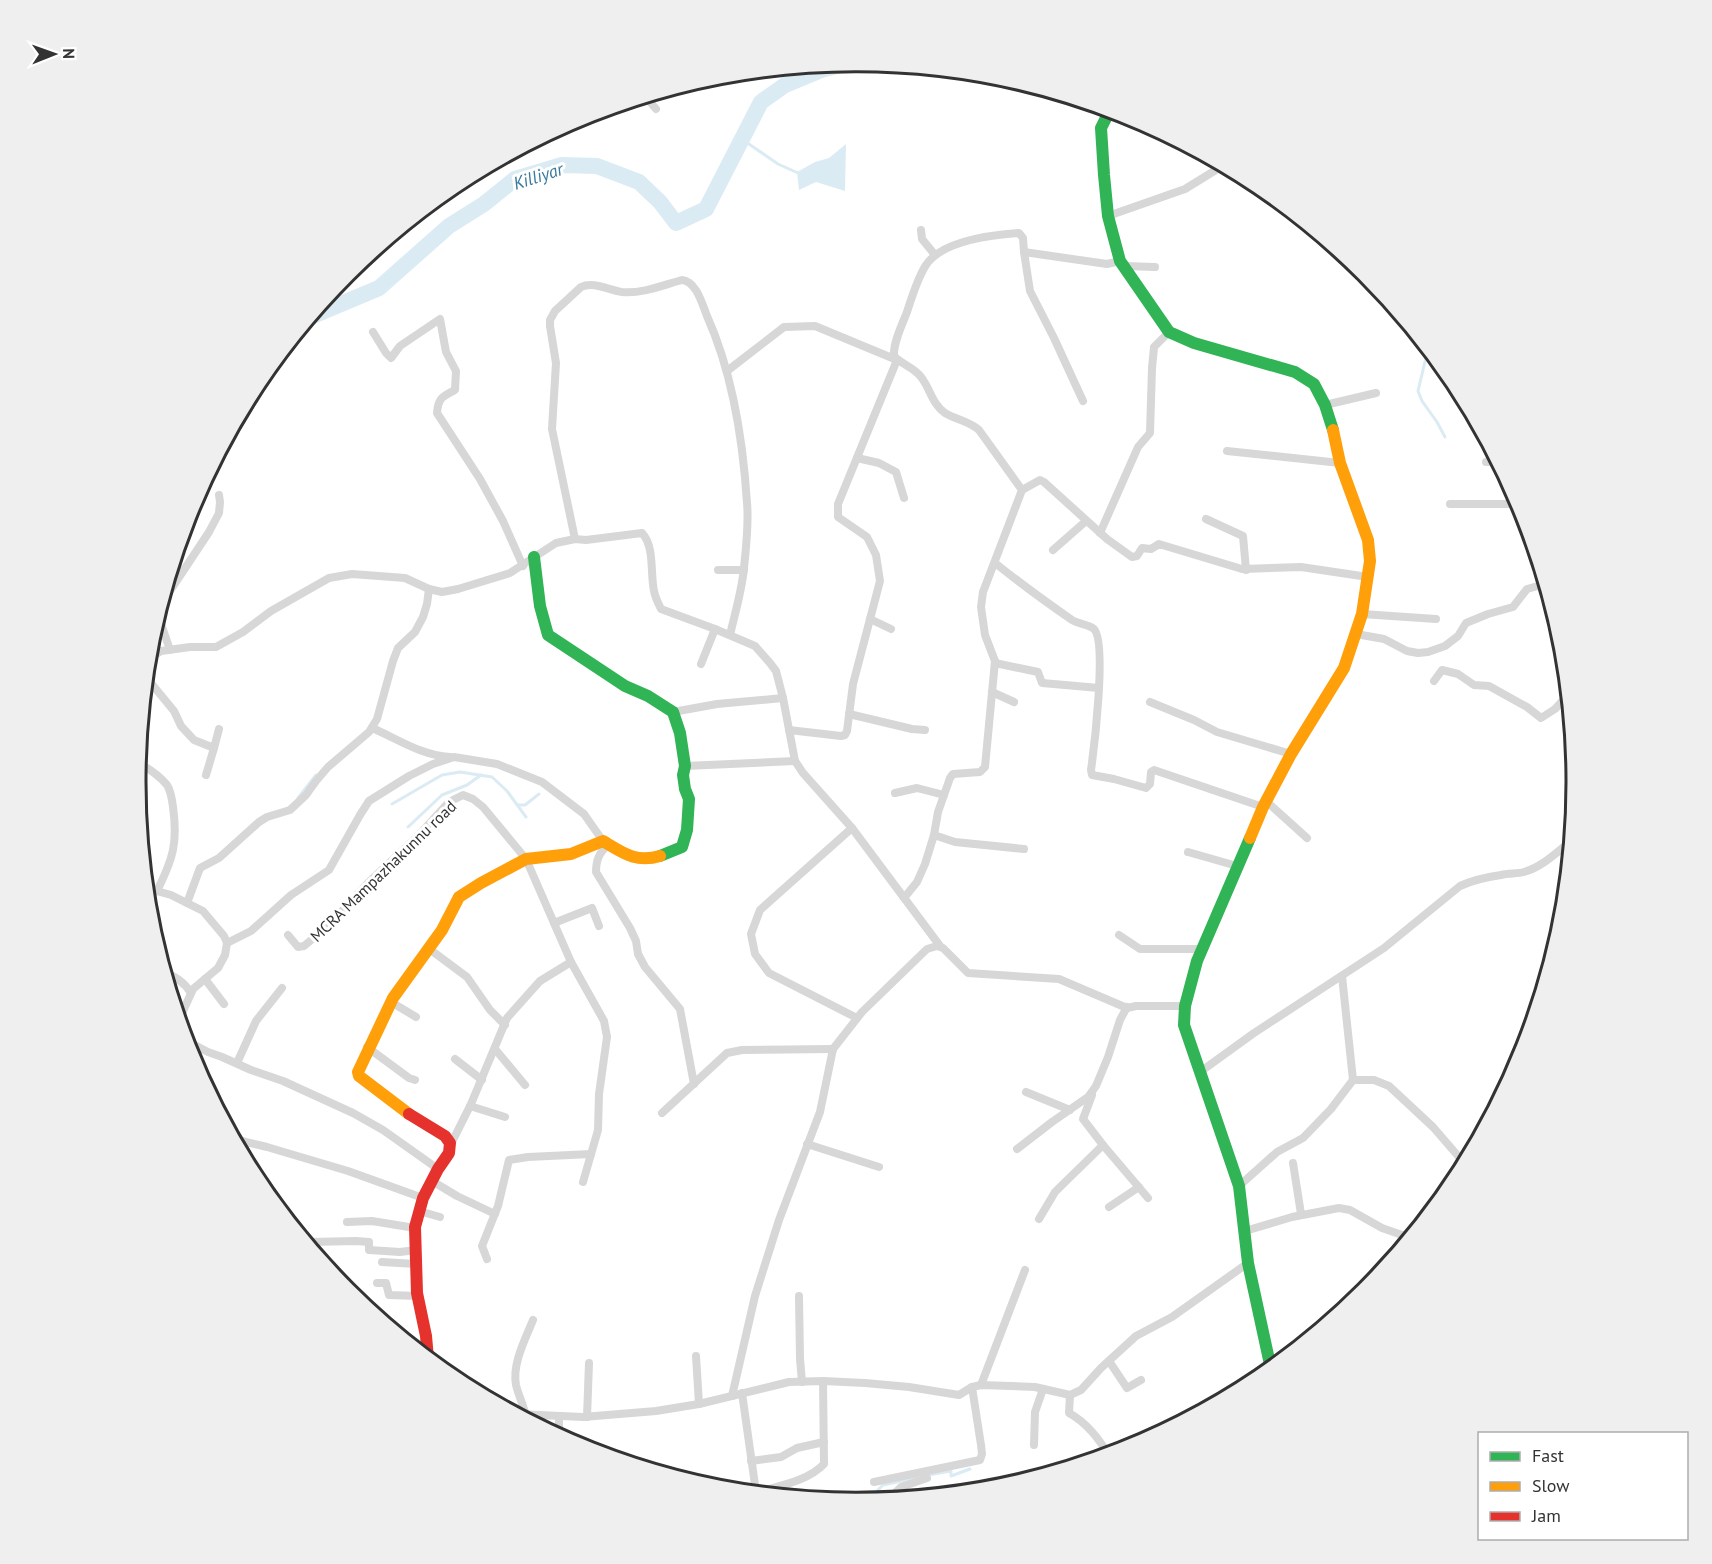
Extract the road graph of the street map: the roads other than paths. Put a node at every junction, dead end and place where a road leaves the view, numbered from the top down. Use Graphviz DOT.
graph roads {
  1 [pos="651,103"];
  2 [pos="656,109"];
  3 [pos="1106,118"];
  4 [pos="1216,170"];
  5 [pos="1108,216"];
  6 [pos="921,230"];
  7 [pos="1024,252"];
  8 [pos="934,255"];
  9 [pos="1122,263"];
  10 [pos="1155,267"];
  11 [pos="373,332"];
  12 [pos="1169,332"];
  13 [pos="897,360"];
  14 [pos="727,371"];
  15 [pos="1376,393"];
  16 [pos="1083,401"];
  17 [pos="1325,405"];
  18 [pos="1227,451"];
  19 [pos="857,458"];
  20 [pos="1486,462"];
  21 [pos="1490,462"];
  22 [pos="1340,463"];
  23 [pos="1022,490"];
  24 [pos="219,495"];
  25 [pos="904,498"];
  26 [pos="1450,504"];
  27 [pos="1509,504"];
  28 [pos="1206,519"];
  29 [pos="1086,521"];
  30 [pos="1100,533"];
  31 [pos="575,539"];
  32 [pos="1053,550"];
  33 [pos="534,557"];
  34 [pos="995,563"];
  35 [pos="523,566"];
  36 [pos="718,570"];
  37 [pos="744,570"];
  38 [pos="1246,570"];
  39 [pos="1368,577"];
  40 [pos="1538,586"];
  41 [pos="173,587"];
  42 [pos="429,589"];
  43 [pos="1362,614"];
  44 [pos="1436,618"];
  45 [pos="870,619"];
  46 [pos="163,629"];
  47 [pos="715,629"];
  48 [pos="891,629"];
  49 [pos="1356,634"];
  50 [pos="730,635"];
  51 [pos="170,650"];
  52 [pos="158,653"];
  53 [pos="995,663"];
  54 [pos="701,664"];
  55 [pos="1434,681"];
  56 [pos="153,686"];
  57 [pos="1099,688"];
  58 [pos="992,692"];
  59 [pos="783,698"];
  60 [pos="1014,702"];
  61 [pos="1150,702"];
  62 [pos="1561,702"];
  63 [pos="673,712"];
  64 [pos="849,714"];
  65 [pos="372,728"];
  66 [pos="219,729"];
  67 [pos="789,730"];
  68 [pos="925,730"];
  69 [pos="214,748"];
  70 [pos="1291,754"];
  71 [pos="454,757"];
  72 [pos="795,761"];
  73 [pos="685,766"];
  74 [pos="147,767"];
  75 [pos="206,775"];
  76 [pos="895,793"];
  77 [pos="944,795"];
  78 [pos="1264,804"];
  79 [pos="852,828"];
  80 [pos="934,835"];
  81 [pos="1307,838"];
  82 [pos="606,843"];
  83 [pos="1562,848"];
  84 [pos="1024,849"];
  85 [pos="1188,852"];
  86 [pos="526,859"];
  87 [pos="1238,866"];
  88 [pos="157,891"];
  89 [pos="904,898"];
  90 [pos="187,903"];
  91 [pos="554,923"];
  92 [pos="599,926"];
  93 [pos="288,935"];
  94 [pos="1119,935"];
  95 [pos="228,943"];
  96 [pos="940,946"];
  97 [pos="428,948"];
  98 [pos="1203,948"];
  99 [pos="571,962"];
  100 [pos="173,976"];
  101 [pos="1342,976"];
  102 [pos="205,979"];
  103 [pos="282,988"];
  104 [pos="191,993"];
  105 [pos="392,1002"];
  106 [pos="224,1004"];
  107 [pos="182,1005"];
  108 [pos="1185,1006"];
  109 [pos="1127,1007"];
  110 [pos="416,1017"];
  111 [pos="857,1018"];
  112 [pos="505,1025"];
  113 [pos="197,1046"];
  114 [pos="368,1047"];
  115 [pos="495,1048"];
  116 [pos="833,1049"];
  117 [pos="455,1059"];
  118 [pos="237,1063"];
  119 [pos="1200,1072"];
  120 [pos="415,1080"];
  121 [pos="482,1080"];
  122 [pos="1353,1080"];
  123 [pos="525,1084"];
  124 [pos="694,1084"];
  125 [pos="1094,1089"];
  126 [pos="1026,1092"];
  127 [pos="470,1106"];
  128 [pos="1070,1110"];
  129 [pos="662,1113"];
  130 [pos="505,1117"];
  131 [pos="244,1141"];
  132 [pos="807,1144"];
  133 [pos="1103,1145"];
  134 [pos="450,1146"];
  135 [pos="1017,1149"];
  136 [pos="591,1154"];
  137 [pos="1459,1156"];
  138 [pos="1293,1164"];
  139 [pos="879,1167"];
  140 [pos="438,1169"];
  141 [pos="432,1181"];
  142 [pos="584,1182"];
  143 [pos="1239,1186"];
  144 [pos="1139,1187"];
  145 [pos="423,1198"];
  146 [pos="1148,1198"];
  147 [pos="1109,1207"];
  148 [pos="419,1211"];
  149 [pos="495,1214"];
  150 [pos="1301,1214"];
  151 [pos="440,1217"];
  152 [pos="1039,1219"];
  153 [pos="347,1222"];
  154 [pos="415,1228"];
  155 [pos="1245,1231"];
  156 [pos="1402,1235"];
  157 [pos="316,1242"];
  158 [pos="416,1250"];
  159 [pos="487,1259"];
  160 [pos="382,1262"];
  161 [pos="1248,1263"];
  162 [pos="416,1264"];
  163 [pos="1025,1270"];
  164 [pos="377,1283"];
  165 [pos="418,1296"];
  166 [pos="799,1296"];
  167 [pos="533,1320"];
  168 [pos="427,1347"];
  169 [pos="696,1356"];
  170 [pos="1269,1359"];
  171 [pos="1109,1361"];
  172 [pos="589,1363"];
  173 [pos="1141,1380"];
  174 [pos="802,1382"];
  175 [pos="823,1382"];
  176 [pos="977,1386"];
  177 [pos="1044,1389"];
  178 [pos="742,1394"];
  179 [pos="1070,1395"];
  180 [pos="732,1396"];
  181 [pos="699,1404"];
  182 [pos="520,1407"];
  183 [pos="533,1414"];
  184 [pos="559,1416"];
  185 [pos="587,1417"];
  186 [pos="559,1427"];
  187 [pos="824,1442"];
  188 [pos="1034,1445"];
  189 [pos="1104,1447"];
  190 [pos="751,1461"];
  191 [pos="927,1478"];
  192 [pos="874,1482"];
  193 [pos="754,1484"];
  194 [pos="774,1487"];
  195 [pos="898,1490"];
  1 -- 2 [label="street"];
  3 -- 5 [label="street"];
  4 -- 5 [label="street"];
  5 -- 9 [label="street"];
  6 -- 8 [label="street"];
  7 -- 8 [label="street"];
  7 -- 9 [label="street"];
  7 -- 16 [label="street"];
  8 -- 13 [label="street"];
  9 -- 10 [label="street"];
  9 -- 12 [label="street"];
  11 -- 35 [label="street"];
  12 -- 17 [label="street"];
  12 -- 30 [label="street"];
  13 -- 14 [label="street"];
  13 -- 19 [label="street"];
  13 -- 23 [label="street"];
  14 -- 31 [label="street"];
  14 -- 37 [label="street"];
  15 -- 17 [label="street"];
  17 -- 22 [label="street"];
  18 -- 22 [label="street"];
  19 -- 25 [label="street"];
  19 -- 45 [label="street"];
  20 -- 21 [label="street"];
  22 -- 39 [label="street"];
  23 -- 29 [label="street"];
  23 -- 34 [label="street"];
  24 -- 41 [label="street"];
  26 -- 27 [label="street"];
  28 -- 38 [label="street"];
  29 -- 30 [label="street"];
  29 -- 32 [label="street"];
  30 -- 38 [label="street"];
  31 -- 33 [label="street"];
  31 -- 47 [label="street"];
  33 -- 35 [label="street"];
  33 -- 63 [label="street"];
  34 -- 53 [label="street"];
  34 -- 57 [label="street"];
  35 -- 42 [label="street"];
  36 -- 37 [label="street"];
  37 -- 50 [label="street"];
  38 -- 39 [label="street"];
  39 -- 43 [label="street"];
  40 -- 49 [label="street"];
  42 -- 51 [label="street"];
  42 -- 65 [label="street"];
  43 -- 44 [label="street"];
  43 -- 49 [label="street"];
  45 -- 48 [label="street"];
  45 -- 64 [label="street"];
  46 -- 51 [label="street"];
  47 -- 50 [label="street"];
  47 -- 54 [label="street"];
  49 -- 70 [label="street"];
  50 -- 59 [label="street"];
  51 -- 52 [label="street"];
  53 -- 57 [label="street"];
  53 -- 58 [label="street"];
  55 -- 62 [label="street"];
  56 -- 69 [label="street"];
  57 -- 78 [label="street"];
  58 -- 60 [label="street"];
  58 -- 77 [label="street"];
  59 -- 63 [label="street"];
  59 -- 67 [label="street"];
  61 -- 70 [label="street"];
  63 -- 73 [label="street"];
  64 -- 67 [label="street"];
  64 -- 68 [label="street"];
  65 -- 71 [label="street"];
  65 -- 90 [label="street"];
  66 -- 69 [label="street"];
  67 -- 72 [label="street"];
  69 -- 75 [label="street"];
  70 -- 78 [label="street"];
  71 -- 82 [label="street"];
  71 -- 95 [label="street"];
  72 -- 73 [label="street"];
  72 -- 79 [label="street"];
  73 -- 82 [label="street"];
  74 -- 88 [label="street"];
  76 -- 77 [label="street"];
  77 -- 80 [label="street"];
  78 -- 81 [label="street"];
  78 -- 87 [label="street"];
  79 -- 89 [label="street"];
  79 -- 111 [label="street"];
  80 -- 84 [label="street"];
  80 -- 89 [label="street"];
  82 -- 86 [label="street"];
  82 -- 124 [label="street"];
  83 -- 101 [label="street"];
  85 -- 87 [label="street"];
  86 -- 91 [label="street, MCRA Mampazhakunnu road"];
  86 -- 93 [label="street, MCRA Mampazhakunnu road"];
  86 -- 97 [label="street"];
  87 -- 98 [label="street"];
  88 -- 90 [label="street"];
  89 -- 96 [label="street"];
  90 -- 95 [label="street"];
  91 -- 92 [label="street"];
  91 -- 99 [label="street, MCRA Mampazhakunnu road"];
  94 -- 98 [label="street"];
  95 -- 102 [label="street"];
  96 -- 109 [label="street"];
  96 -- 111 [label="street"];
  97 -- 105 [label="street"];
  97 -- 112 [label="street"];
  98 -- 108 [label="street"];
  99 -- 112 [label="street"];
  99 -- 136 [label="street, MCRA Mampazhakunnu road"];
  100 -- 104 [label="street"];
  101 -- 119 [label="street"];
  101 -- 122 [label="street"];
  102 -- 104 [label="street"];
  102 -- 106 [label="street"];
  103 -- 118 [label="street"];
  104 -- 107 [label="street"];
  105 -- 110 [label="street"];
  105 -- 114 [label="street"];
  108 -- 109 [label="street"];
  108 -- 119 [label="street"];
  109 -- 125 [label="street"];
  111 -- 116 [label="street"];
  112 -- 115 [label="street"];
  113 -- 118 [label="street"];
  114 -- 120 [label="street"];
  114 -- 134 [label="street"];
  115 -- 121 [label="street"];
  115 -- 123 [label="street"];
  116 -- 124 [label="street"];
  116 -- 132 [label="street"];
  117 -- 121 [label="street"];
  118 -- 140 [label="street"];
  119 -- 143 [label="street"];
  121 -- 127 [label="street"];
  122 -- 137 [label="street"];
  122 -- 143 [label="street"];
  124 -- 129 [label="street"];
  125 -- 128 [label="street"];
  125 -- 133 [label="street"];
  126 -- 128 [label="street"];
  127 -- 130 [label="street"];
  127 -- 134 [label="street"];
  128 -- 135 [label="street"];
  131 -- 145 [label="street"];
  132 -- 139 [label="street"];
  132 -- 180 [label="street"];
  133 -- 144 [label="street"];
  133 -- 152 [label="street"];
  134 -- 140 [label="street"];
  136 -- 142 [label="street, MCRA Mampazhakunnu road"];
  136 -- 149 [label="street"];
  138 -- 150 [label="street"];
  140 -- 141 [label="street"];
  141 -- 145 [label="street"];
  141 -- 149 [label="street"];
  143 -- 155 [label="street"];
  144 -- 146 [label="street"];
  144 -- 147 [label="street"];
  145 -- 148 [label="street"];
  148 -- 151 [label="street"];
  148 -- 154 [label="street"];
  149 -- 159 [label="street"];
  150 -- 155 [label="street"];
  150 -- 156 [label="street"];
  153 -- 154 [label="street"];
  154 -- 158 [label="street"];
  155 -- 161 [label="street"];
  157 -- 158 [label="street"];
  158 -- 162 [label="street"];
  160 -- 162 [label="street"];
  161 -- 170 [label="street"];
  161 -- 171 [label="street"];
  162 -- 165 [label="street"];
  163 -- 176 [label="street"];
  164 -- 165 [label="street"];
  165 -- 168 [label="street"];
  166 -- 174 [label="street"];
  167 -- 182 [label="street"];
  169 -- 181 [label="street"];
  171 -- 173 [label="street"];
  171 -- 179 [label="street"];
  172 -- 185 [label="street"];
  174 -- 175 [label="street"];
  174 -- 178 [label="street"];
  175 -- 176 [label="street"];
  175 -- 187 [label="street"];
  176 -- 177 [label="street"];
  176 -- 192 [label="street"];
  177 -- 179 [label="street"];
  177 -- 188 [label="street"];
  178 -- 180 [label="street"];
  178 -- 190 [label="street"];
  179 -- 189 [label="street"];
  180 -- 181 [label="street"];
  181 -- 185 [label="street"];
  183 -- 184 [label="street"];
  184 -- 185 [label="street"];
  184 -- 186 [label="street"];
  187 -- 190 [label="street"];
  187 -- 194 [label="street"];
  190 -- 193 [label="street"];
  191 -- 195 [label="street"];
}
